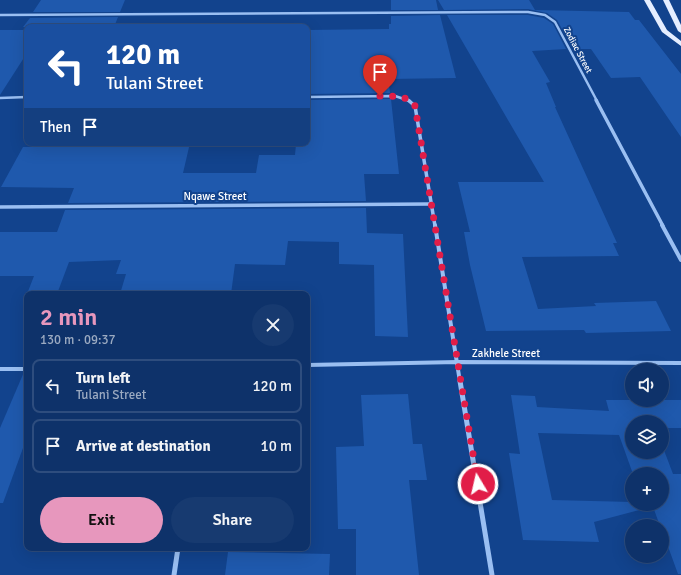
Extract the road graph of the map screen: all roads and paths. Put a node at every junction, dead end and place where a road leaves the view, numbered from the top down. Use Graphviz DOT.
graph roads {
  1 [pos="647,0"];
  2 [pos="666,0"];
  3 [pos="0,15"];
  4 [pos="681,31"];
  5 [pos="681,44"];
  6 [pos="310,97"];
  7 [pos="0,98"];
  8 [pos="24,98"];
  9 [pos="430,204"];
  10 [pos="0,207"];
  11 [pos="681,260"];
  12 [pos="458,362"];
  13 [pos="681,363"];
  14 [pos="310,365"];
  15 [pos="0,369"];
  16 [pos="24,369"];
  17 [pos="178,551"];
  18 [pos="174,575"];
  19 [pos="492,575"];
  1 -- 5 [label="main road"];
  2 -- 4 [label="main road"];
  3 -- 11 [label="street, Zodiac Street"];
  6 -- 9 [label="street"];
  7 -- 8 [label="street"];
  9 -- 10 [label="street, Nqawe Street"];
  9 -- 12 [label="street"];
  12 -- 13 [label="street, Zakhele Street"];
  12 -- 14 [label="street, Zakhele Street"];
  12 -- 19 [label="street"];
  15 -- 16 [label="street"];
  17 -- 18 [label="street"];
}
